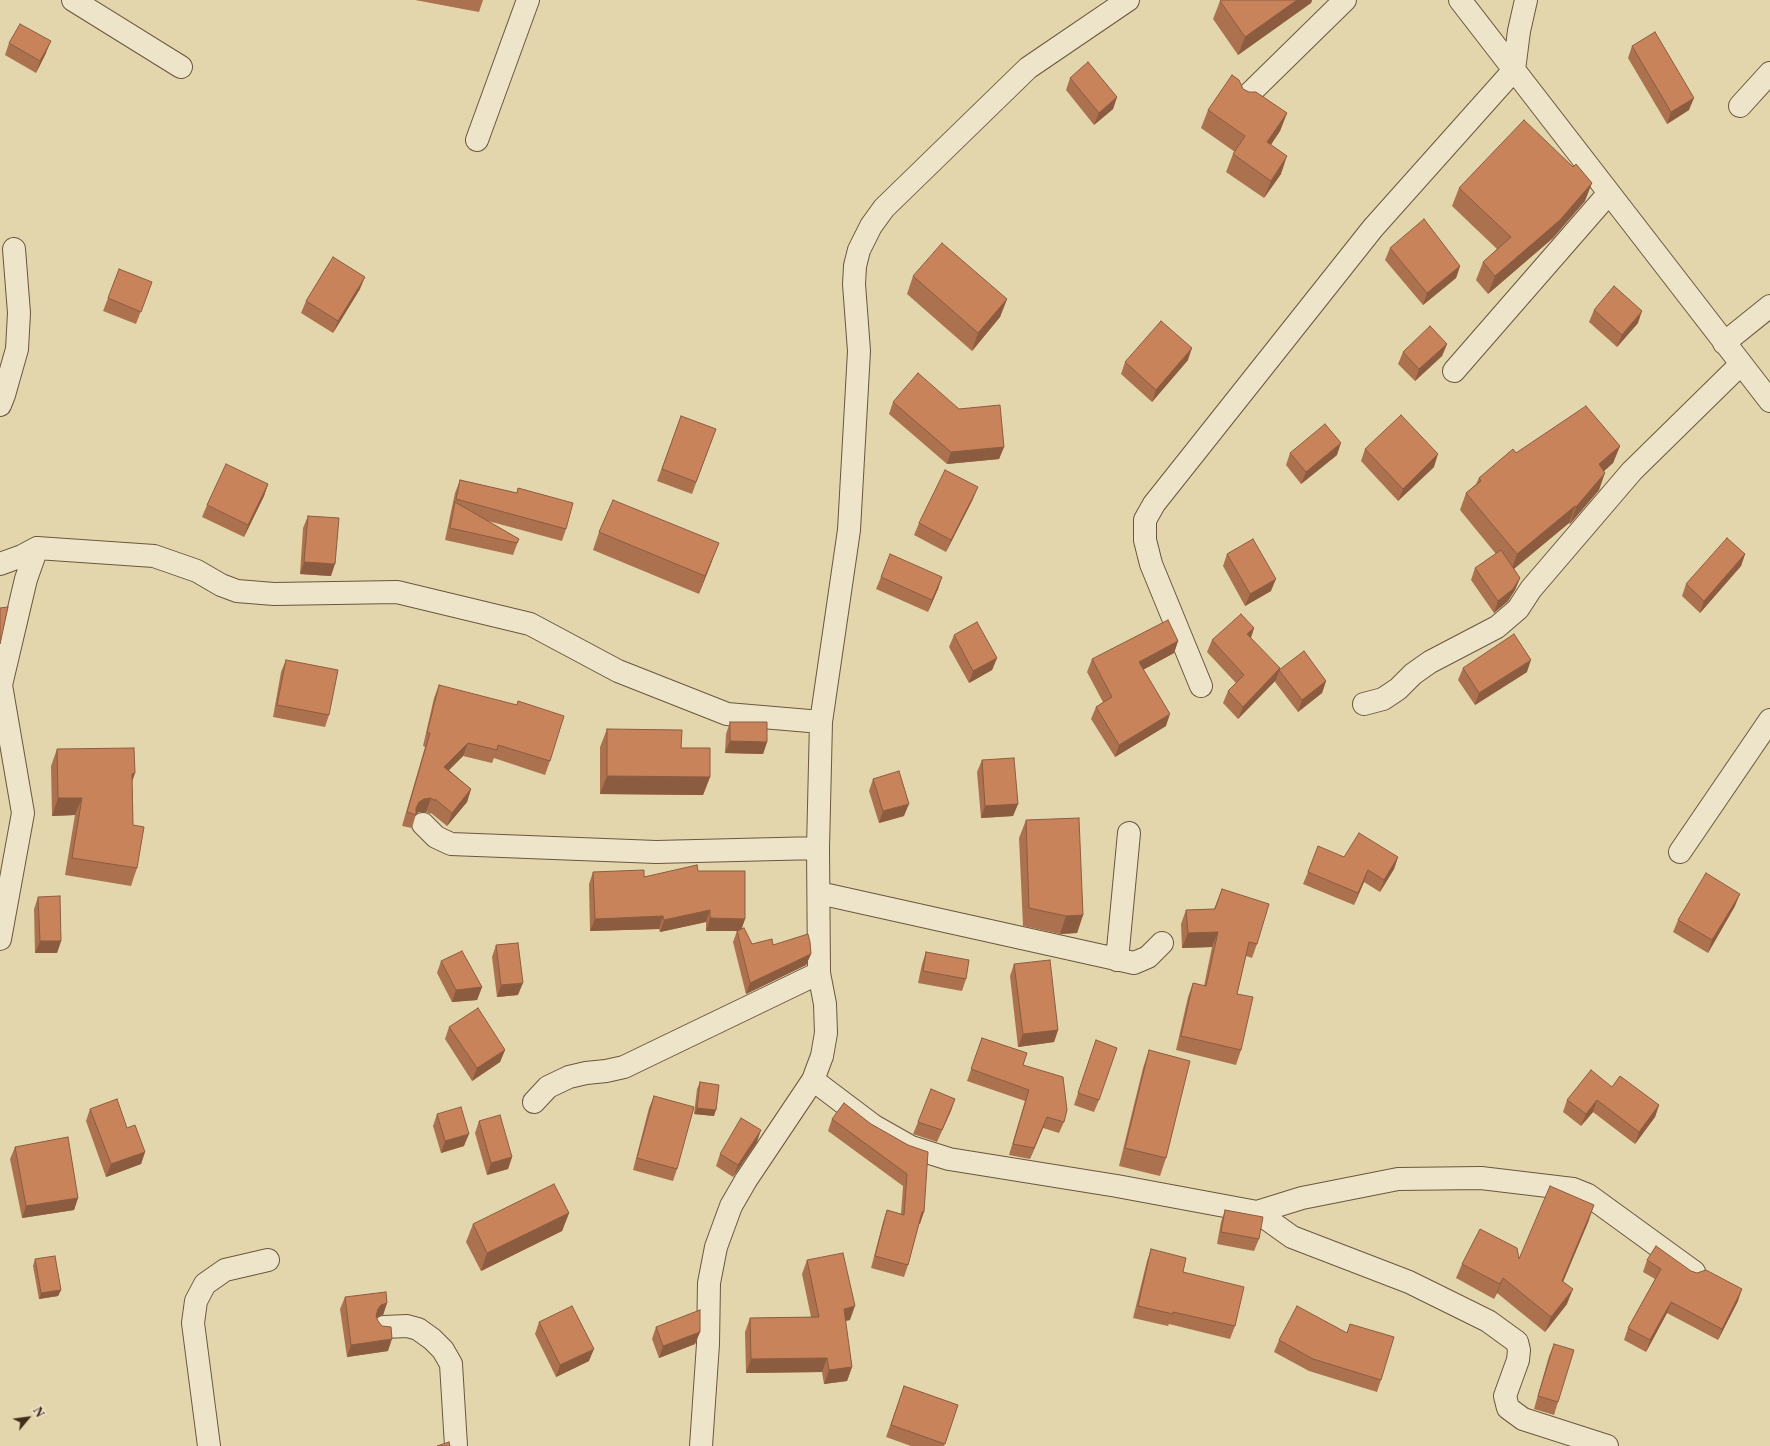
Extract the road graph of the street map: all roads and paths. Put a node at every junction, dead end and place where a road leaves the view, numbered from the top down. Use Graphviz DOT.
graph roads {
  1 [pos="73,0"];
  2 [pos="528,0"];
  3 [pos="1128,0"];
  4 [pos="1346,0"];
  5 [pos="1460,0"];
  6 [pos="1526,0"];
  7 [pos="181,67"];
  8 [pos="1514,70"];
  9 [pos="1770,73"];
  10 [pos="1245,98"];
  11 [pos="1740,106"];
  12 [pos="477,140"];
  13 [pos="1609,193"];
  14 [pos="14,249"];
  15 [pos="1770,306"];
  16 [pos="1724,343"];
  17 [pos="1741,364"];
  18 [pos="1454,371"];
  19 [pos="1770,401"];
  20 [pos="0,405"];
  21 [pos="37,548"];
  22 [pos="0,565"];
  23 [pos="26,579"];
  24 [pos="1202,686"];
  25 [pos="1364,704"];
  26 [pos="1770,720"];
  27 [pos="821,722"];
  28 [pos="423,824"];
  29 [pos="1129,833"];
  30 [pos="818,848"];
  31 [pos="1680,852"];
  32 [pos="819,893"];
  33 [pos="0,939"];
  34 [pos="1162,944"];
  35 [pos="1117,960"];
  36 [pos="819,973"];
  37 [pos="813,1080"];
  38 [pos="534,1102"];
  39 [pos="1257,1212"];
  40 [pos="268,1260"];
  41 [pos="1694,1272"];
  42 [pos="384,1327"];
  43 [pos="209,1446"];
  44 [pos="456,1446"];
  45 [pos="701,1446"];
  46 [pos="1607,1446"];
  1 -- 7 [label="street"];
  2 -- 12 [label="street"];
  3 -- 27 [label="street"];
  4 -- 10 [label="street"];
  5 -- 8 [label="street"];
  6 -- 8 [label="street"];
  8 -- 13 [label="street"];
  8 -- 24 [label="street"];
  9 -- 11 [label="street"];
  13 -- 16 [label="street"];
  13 -- 18 [label="street"];
  14 -- 20 [label="street"];
  15 -- 16 [label="street"];
  16 -- 17 [label="street"];
  17 -- 19 [label="street"];
  17 -- 25 [label="street"];
  21 -- 22 [label="street"];
  21 -- 23 [label="street"];
  21 -- 27 [label="street"];
  22 -- 23 [label="street"];
  23 -- 33 [label="street"];
  26 -- 31 [label="street"];
  27 -- 30 [label="street"];
  28 -- 30 [label="street"];
  29 -- 35 [label="street"];
  30 -- 32 [label="street"];
  32 -- 35 [label="street"];
  32 -- 36 [label="street"];
  34 -- 35 [label="street"];
  36 -- 37 [label="street"];
  36 -- 38 [label="street"];
  37 -- 39 [label="street"];
  37 -- 45 [label="street"];
  39 -- 41 [label="street"];
  39 -- 46 [label="street"];
  40 -- 43 [label="street"];
  42 -- 44 [label="street"];
}
